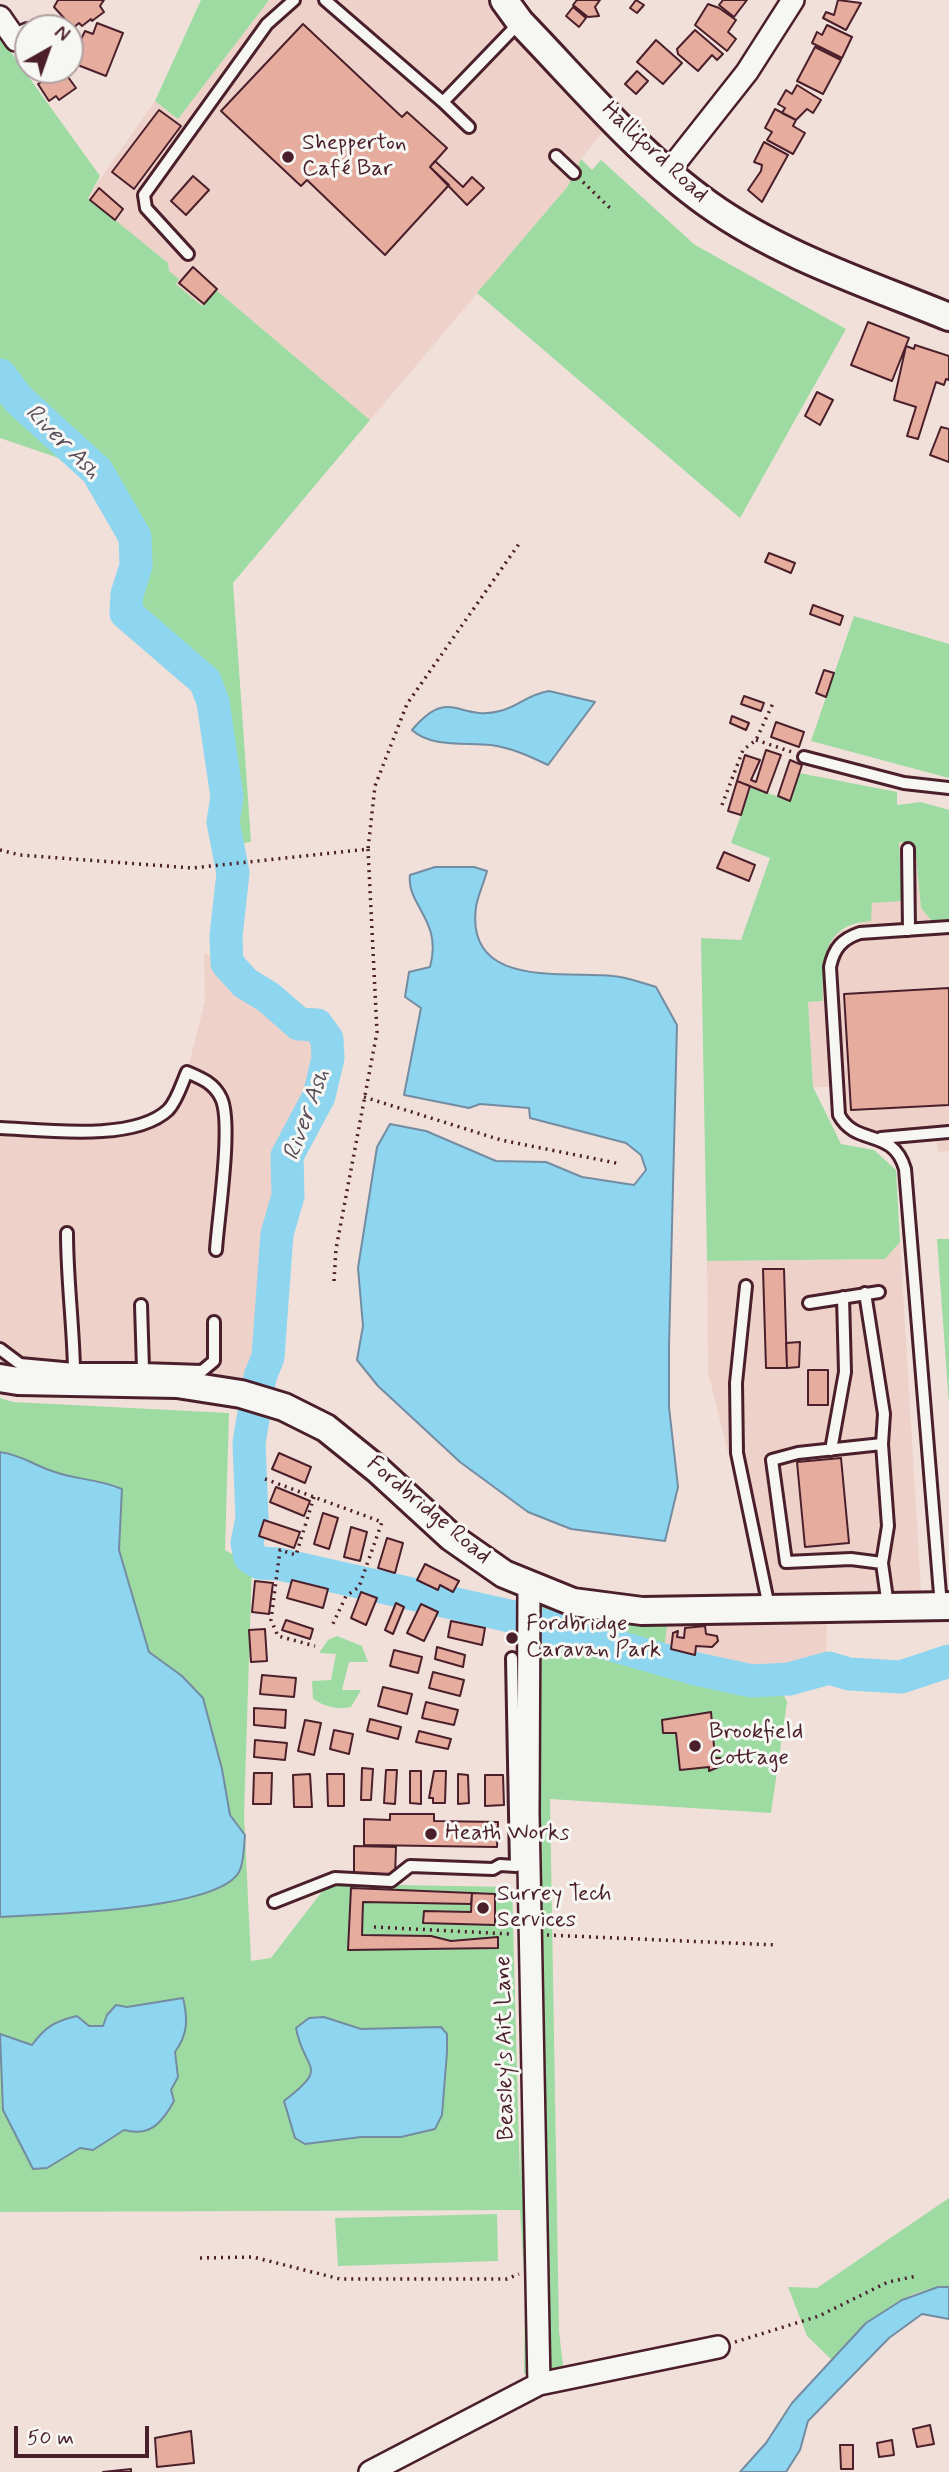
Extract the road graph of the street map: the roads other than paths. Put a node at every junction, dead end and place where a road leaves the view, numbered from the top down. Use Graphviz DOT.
graph roads {
  1 [pos="294,0"];
  2 [pos="326,0"];
  3 [pos="504,0"];
  4 [pos="793,0"];
  5 [pos="0,17"];
  6 [pos="520,22"];
  7 [pos="14,37"];
  8 [pos="443,102"];
  9 [pos="468,127"];
  10 [pos="556,156"];
  11 [pos="668,172"];
  12 [pos="574,173"];
  13 [pos="188,254"];
  14 [pos="949,317"];
  15 [pos="804,757"];
  16 [pos="949,788"];
  17 [pos="908,849"];
  18 [pos="949,927"];
  19 [pos="909,930"];
  20 [pos="0,1128"];
  21 [pos="949,1132"];
  22 [pos="878,1138"];
  23 [pos="67,1233"];
  24 [pos="216,1250"];
  25 [pos="746,1286"];
  26 [pos="879,1292"];
  27 [pos="865,1293"];
  28 [pos="843,1297"];
  29 [pos="809,1303"];
  30 [pos="141,1305"];
  31 [pos="214,1322"];
  32 [pos="0,1349"];
  33 [pos="74,1369"];
  34 [pos="143,1376"];
  35 [pos="0,1378"];
  36 [pos="882,1444"];
  37 [pos="831,1450"];
  38 [pos="882,1563"];
  39 [pos="528,1586"];
  40 [pos="945,1606"];
  41 [pos="888,1609"];
  42 [pos="770,1610"];
  43 [pos="512,1658"];
  44 [pos="274,1902"];
  45 [pos="718,2347"];
  46 [pos="539,2384"];
  47 [pos="370,2472"];
  1 -- 13 [label="lane"];
  2 -- 8 [label="lane"];
  3 -- 6 [label="street, Halliford Road"];
  4 -- 11 [label="street"];
  5 -- 7 [label="street"];
  6 -- 8 [label="lane"];
  6 -- 11 [label="street, Halliford Road"];
  8 -- 9 [label="lane"];
  10 -- 12 [label="lane"];
  11 -- 14 [label="street, Halliford Road"];
  15 -- 16 [label="lane"];
  17 -- 19 [label="lane"];
  18 -- 19 [label="lane"];
  19 -- 22 [label="lane"];
  20 -- 24 [label="lane"];
  21 -- 22 [label="lane"];
  22 -- 40 [label="lane"];
  23 -- 33 [label="lane"];
  25 -- 42 [label="lane"];
  26 -- 27 [label="lane"];
  27 -- 28 [label="lane"];
  27 -- 36 [label="lane"];
  28 -- 29 [label="lane"];
  28 -- 37 [label="lane"];
  30 -- 34 [label="lane"];
  31 -- 34 [label="lane"];
  32 -- 33 [label="lane"];
  33 -- 34 [label="lane"];
  34 -- 35 [label="street, Fordbridge Road"];
  34 -- 39 [label="street, Fordbridge Road"];
  36 -- 37 [label="lane"];
  36 -- 38 [label="lane"];
  37 -- 38 [label="lane"];
  38 -- 41 [label="lane"];
  39 -- 42 [label="street, Fordbridge Road"];
  39 -- 46 [label="street, Beasley's Ait Lane"];
  40 -- 41 [label="street, Fordbridge Road"];
  41 -- 42 [label="street, Fordbridge Road"];
  43 -- 44 [label="lane"];
  45 -- 46 [label="street"];
  46 -- 47 [label="street"];
}
